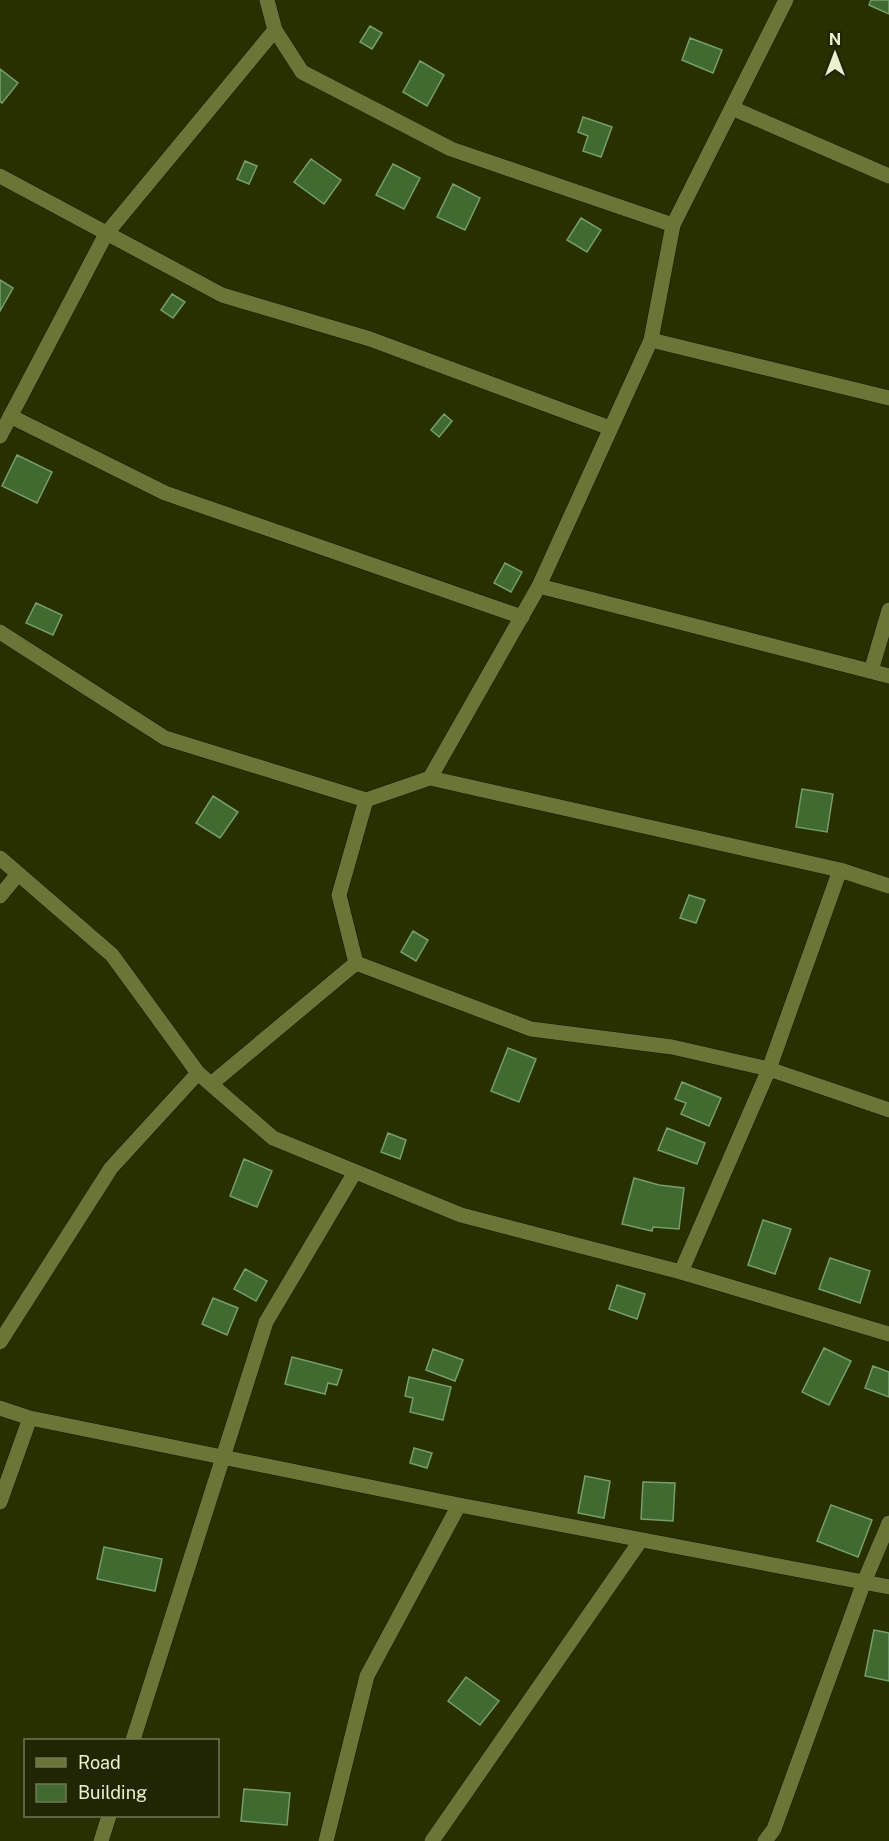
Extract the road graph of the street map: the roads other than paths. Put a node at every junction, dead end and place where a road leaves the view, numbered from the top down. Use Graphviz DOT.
graph roads {
  1 [pos="267,0"];
  2 [pos="786,0"];
  3 [pos="275,30"];
  4 [pos="732,108"];
  5 [pos="0,176"];
  6 [pos="889,176"];
  7 [pos="673,225"];
  8 [pos="106,234"];
  9 [pos="651,340"];
  10 [pos="889,398"];
  11 [pos="4,427"];
  12 [pos="610,428"];
  13 [pos="539,586"];
  14 [pos="889,610"];
  15 [pos="522,617"];
  16 [pos="0,632"];
  17 [pos="872,671"];
  18 [pos="889,676"];
  19 [pos="430,778"];
  20 [pos="366,800"];
  21 [pos="0,858"];
  22 [pos="840,870"];
  23 [pos="18,873"];
  24 [pos="889,886"];
  25 [pos="0,896"];
  26 [pos="356,963"];
  27 [pos="769,1069"];
  28 [pos="198,1073"];
  29 [pos="211,1084"];
  30 [pos="889,1110"];
  31 [pos="355,1172"];
  32 [pos="681,1272"];
  33 [pos="889,1334"];
  34 [pos="0,1342"];
  35 [pos="0,1408"];
  36 [pos="30,1419"];
  37 [pos="223,1458"];
  38 [pos="0,1502"];
  39 [pos="459,1505"];
  40 [pos="889,1523"];
  41 [pos="641,1540"];
  42 [pos="864,1582"];
  43 [pos="889,1587"];
  44 [pos="133,1739"];
  45 [pos="108,1817"];
  46 [pos="101,1841"];
  47 [pos="326,1841"];
  48 [pos="432,1841"];
  49 [pos="765,1841"];
  1 -- 3 [label="street"];
  2 -- 4 [label="street"];
  3 -- 7 [label="street"];
  3 -- 8 [label="street"];
  4 -- 6 [label="street"];
  4 -- 7 [label="street"];
  5 -- 8 [label="street"];
  7 -- 9 [label="street"];
  8 -- 11 [label="street"];
  8 -- 12 [label="street"];
  9 -- 10 [label="street"];
  9 -- 12 [label="street"];
  11 -- 15 [label="street"];
  12 -- 13 [label="street"];
  13 -- 15 [label="street"];
  13 -- 17 [label="street"];
  14 -- 17 [label="street"];
  15 -- 19 [label="street"];
  16 -- 20 [label="street"];
  17 -- 18 [label="street"];
  19 -- 20 [label="street"];
  19 -- 22 [label="street"];
  20 -- 26 [label="street"];
  21 -- 23 [label="street"];
  22 -- 24 [label="street"];
  22 -- 27 [label="street"];
  23 -- 25 [label="street"];
  23 -- 28 [label="street"];
  26 -- 27 [label="street"];
  26 -- 29 [label="street"];
  27 -- 30 [label="street"];
  27 -- 32 [label="street"];
  28 -- 29 [label="street"];
  28 -- 34 [label="street"];
  29 -- 31 [label="street"];
  31 -- 32 [label="street"];
  31 -- 37 [label="street"];
  32 -- 33 [label="street"];
  35 -- 36 [label="street"];
  36 -- 37 [label="street"];
  36 -- 38 [label="street"];
  37 -- 39 [label="street"];
  37 -- 44 [label="street"];
  39 -- 41 [label="street"];
  39 -- 47 [label="street"];
  40 -- 42 [label="street"];
  41 -- 42 [label="street"];
  41 -- 48 [label="street"];
  42 -- 43 [label="street"];
  42 -- 49 [label="street"];
  45 -- 46 [label="street"];
}
